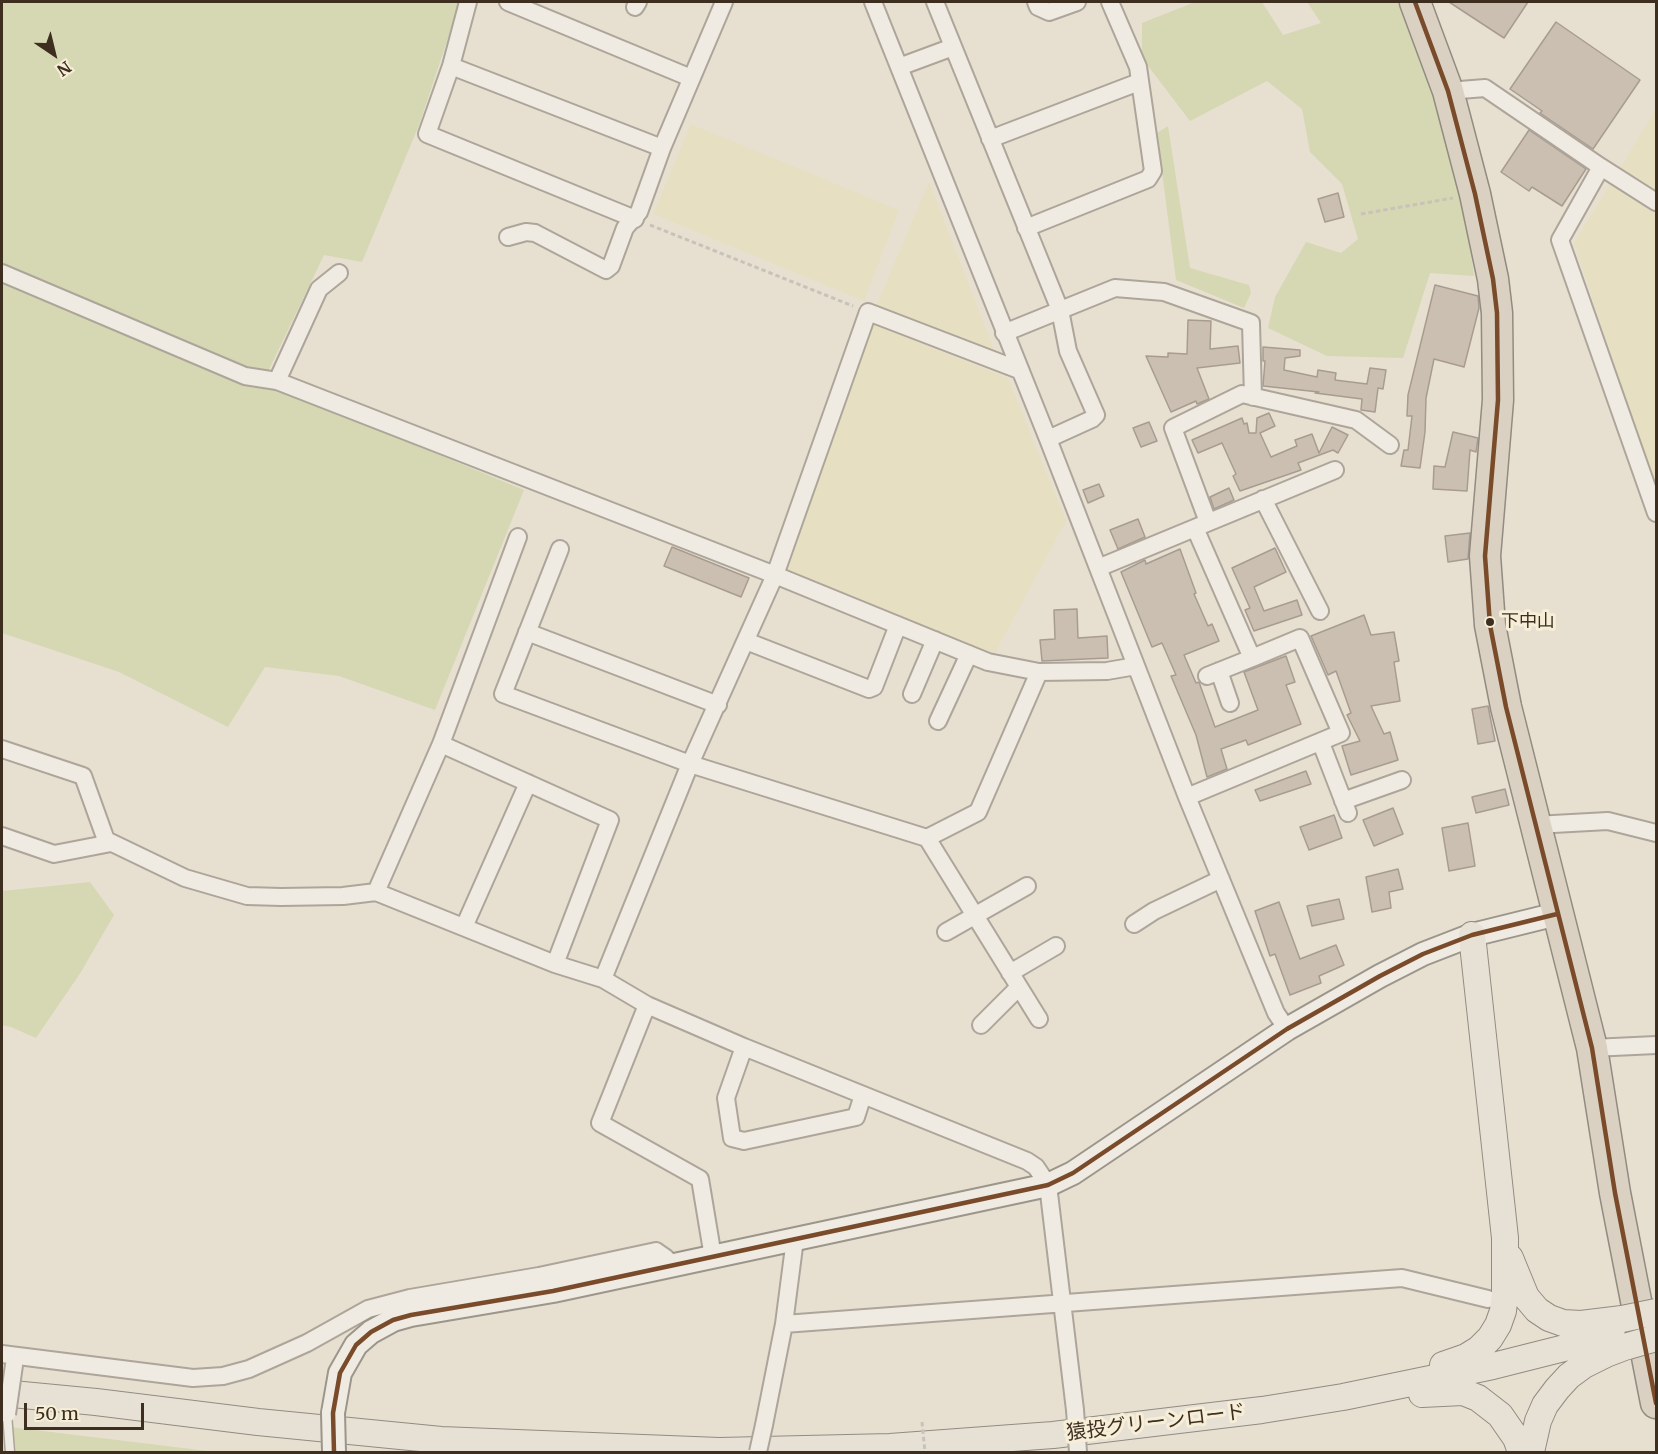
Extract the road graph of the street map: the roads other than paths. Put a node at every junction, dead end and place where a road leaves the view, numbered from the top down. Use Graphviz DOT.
graph roads {
  1 [pos="468,2"];
  2 [pos="508,2"];
  3 [pos="724,2"];
  4 [pos="873,2"];
  5 [pos="935,2"];
  6 [pos="1036,2"];
  7 [pos="1077,2"];
  8 [pos="1110,2"];
  9 [pos="1415,2"];
  10 [pos="953,47"];
  11 [pos="451,66"];
  12 [pos="899,67"];
  13 [pos="691,78"];
  14 [pos="1139,82"];
  15 [pos="1448,91"];
  16 [pos="990,139"];
  17 [pos="662,148"];
  18 [pos="1601,167"];
  19 [pos="1656,202"];
  20 [pos="635,219"];
  21 [pos="1026,228"];
  22 [pos="508,237"];
  23 [pos="2,273"];
  24 [pos="339,273"];
  25 [pos="1060,310"];
  26 [pos="1004,333"];
  27 [pos="1019,370"];
  28 [pos="277,381"];
  29 [pos="1253,397"];
  30 [pos="1048,439"];
  31 [pos="1390,445"];
  32 [pos="1335,470"];
  33 [pos="1263,499"];
  34 [pos="1656,513"];
  35 [pos="1201,525"];
  36 [pos="518,537"];
  37 [pos="560,549"];
  38 [pos="1098,568"];
  39 [pos="776,575"];
  40 [pos="1320,611"];
  41 [pos="898,625"];
  42 [pos="527,632"];
  43 [pos="935,640"];
  44 [pos="746,641"];
  45 [pos="969,654"];
  46 [pos="1252,658"];
  47 [pos="1136,666"];
  48 [pos="1039,672"];
  49 [pos="912,693"];
  50 [pos="1230,703"];
  51 [pos="718,705"];
  52 [pos="938,721"];
  53 [pos="1321,743"];
  54 [pos="441,744"];
  55 [pos="4,752"];
  56 [pos="690,764"];
  57 [pos="1402,780"];
  58 [pos="528,783"];
  59 [pos="1187,797"];
  60 [pos="1535,825"];
  61 [pos="1656,833"];
  62 [pos="2,836"];
  63 [pos="927,838"];
  64 [pos="111,843"];
  65 [pos="1221,879"];
  66 [pos="1027,886"];
  67 [pos="376,892"];
  68 [pos="1557,914"];
  69 [pos="975,915"];
  70 [pos="1134,924"];
  71 [pos="464,927"];
  72 [pos="946,932"];
  73 [pos="1472,935"];
  74 [pos="1056,946"];
  75 [pos="555,964"];
  76 [pos="603,979"];
  77 [pos="1015,980"];
  78 [pos="647,1005"];
  79 [pos="1039,1019"];
  80 [pos="981,1025"];
  81 [pos="1287,1029"];
  82 [pos="1656,1045"];
  83 [pos="744,1047"];
  84 [pos="1592,1048"];
  85 [pos="863,1095"];
  86 [pos="1048,1185"];
  87 [pos="1505,1238"];
  88 [pos="795,1239"];
  89 [pos="713,1257"];
  90 [pos="668,1266"];
  91 [pos="1488,1299"];
  92 [pos="1064,1302"];
  93 [pos="1656,1316"];
  94 [pos="784,1324"];
  95 [pos="1624,1332"];
  96 [pos="1656,1338"];
  97 [pos="2,1353"];
  98 [pos="50,1360"];
  99 [pos="1656,1403"];
  100 [pos="4,1404"];
  101 [pos="1262,1410"];
  102 [pos="1200,1418"];
  103 [pos="10,1452"];
  104 [pos="334,1452"];
  105 [pos="758,1452"];
  106 [pos="1078,1452"];
  107 [pos="1521,1452"];
  108 [pos="1531,1452"];
  1 -- 11 [label="street"];
  2 -- 13 [label="street"];
  3 -- 13 [label="street"];
  4 -- 12 [label="street"];
  5 -- 10 [label="street"];
  6 -- 7 [label="street"];
  8 -- 14 [label="street"];
  9 -- 15 [label="highway"];
  10 -- 12 [label="street"];
  10 -- 16 [label="street"];
  11 -- 17 [label="street"];
  11 -- 20 [label="street"];
  12 -- 26 [label="street"];
  13 -- 17 [label="street"];
  14 -- 16 [label="street"];
  14 -- 21 [label="street"];
  15 -- 18 [label="street"];
  15 -- 60 [label="highway"];
  16 -- 21 [label="street"];
  17 -- 20 [label="street"];
  18 -- 19 [label="street"];
  18 -- 34 [label="street"];
  20 -- 22 [label="street"];
  21 -- 25 [label="street"];
  23 -- 28 [label="street"];
  24 -- 28 [label="street"];
  25 -- 26 [label="street"];
  25 -- 29 [label="street"];
  25 -- 30 [label="street"];
  26 -- 27 [label="street"];
  27 -- 30 [label="street"];
  27 -- 39 [label="street"];
  28 -- 39 [label="street"];
  29 -- 31 [label="street"];
  29 -- 35 [label="street"];
  30 -- 38 [label="street"];
  32 -- 33 [label="street"];
  33 -- 35 [label="street"];
  33 -- 40 [label="street"];
  35 -- 38 [label="street"];
  35 -- 46 [label="street"];
  36 -- 54 [label="street"];
  37 -- 42 [label="street"];
  38 -- 47 [label="street"];
  39 -- 41 [label="street"];
  39 -- 44 [label="street"];
  41 -- 43 [label="street"];
  41 -- 44 [label="street"];
  42 -- 51 [label="street"];
  42 -- 56 [label="street"];
  43 -- 45 [label="street"];
  43 -- 49 [label="street"];
  44 -- 51 [label="street"];
  45 -- 48 [label="street"];
  45 -- 52 [label="street"];
  46 -- 50 [label="street"];
  46 -- 53 [label="street"];
  47 -- 48 [label="street"];
  47 -- 59 [label="street"];
  48 -- 63 [label="street"];
  51 -- 56 [label="street"];
  53 -- 57 [label="street"];
  53 -- 59 [label="street"];
  54 -- 58 [label="street"];
  54 -- 67 [label="street"];
  55 -- 64 [label="street"];
  56 -- 63 [label="street"];
  56 -- 76 [label="street"];
  58 -- 71 [label="street"];
  58 -- 75 [label="street"];
  59 -- 65 [label="street"];
  60 -- 61 [label="street"];
  60 -- 68 [label="highway"];
  62 -- 64 [label="street"];
  63 -- 69 [label="street"];
  64 -- 67 [label="street"];
  65 -- 70 [label="street"];
  65 -- 81 [label="street"];
  66 -- 69 [label="street"];
  67 -- 71 [label="street"];
  68 -- 73 [label="street"];
  68 -- 84 [label="highway"];
  69 -- 72 [label="street"];
  69 -- 77 [label="street"];
  71 -- 75 [label="street"];
  73 -- 81 [label="street"];
  73 -- 87 [label="main road"];
  74 -- 77 [label="street"];
  75 -- 76 [label="street"];
  76 -- 78 [label="street"];
  77 -- 79 [label="street"];
  77 -- 80 [label="street"];
  78 -- 83 [label="street"];
  78 -- 89 [label="street"];
  81 -- 86 [label="street"];
  82 -- 84 [label="street"];
  83 -- 85 [label="street"];
  83 -- 85 [label="street"];
  84 -- 99 [label="highway"];
  85 -- 86 [label="street"];
  86 -- 88 [label="street"];
  86 -- 92 [label="street"];
  87 -- 95 [label="main road"];
  87 -- 101 [label="main road"];
  88 -- 89 [label="street"];
  88 -- 94 [label="street"];
  89 -- 90 [label="street"];
  90 -- 98 [label="street"];
  90 -- 104 [label="street, bridge"];
  91 -- 92 [label="street"];
  92 -- 94 [label="street"];
  92 -- 106 [label="street, bridge"];
  93 -- 95 [label="main road, bridge"];
  94 -- 105 [label="street, bridge"];
  95 -- 96 [label="main road, bridge"];
  95 -- 101 [label="main road, 猿投グリーンロード"];
  95 -- 108 [label="main road"];
  97 -- 98 [label="street"];
  98 -- 100 [label="street, bridge"];
  100 -- 102 [label="main road, 猿投グリーンロード"];
  100 -- 103 [label="lane"];
  101 -- 102 [label="main road, 猿投グリーンロード"];
  102 -- 107 [label="main road"];
}
